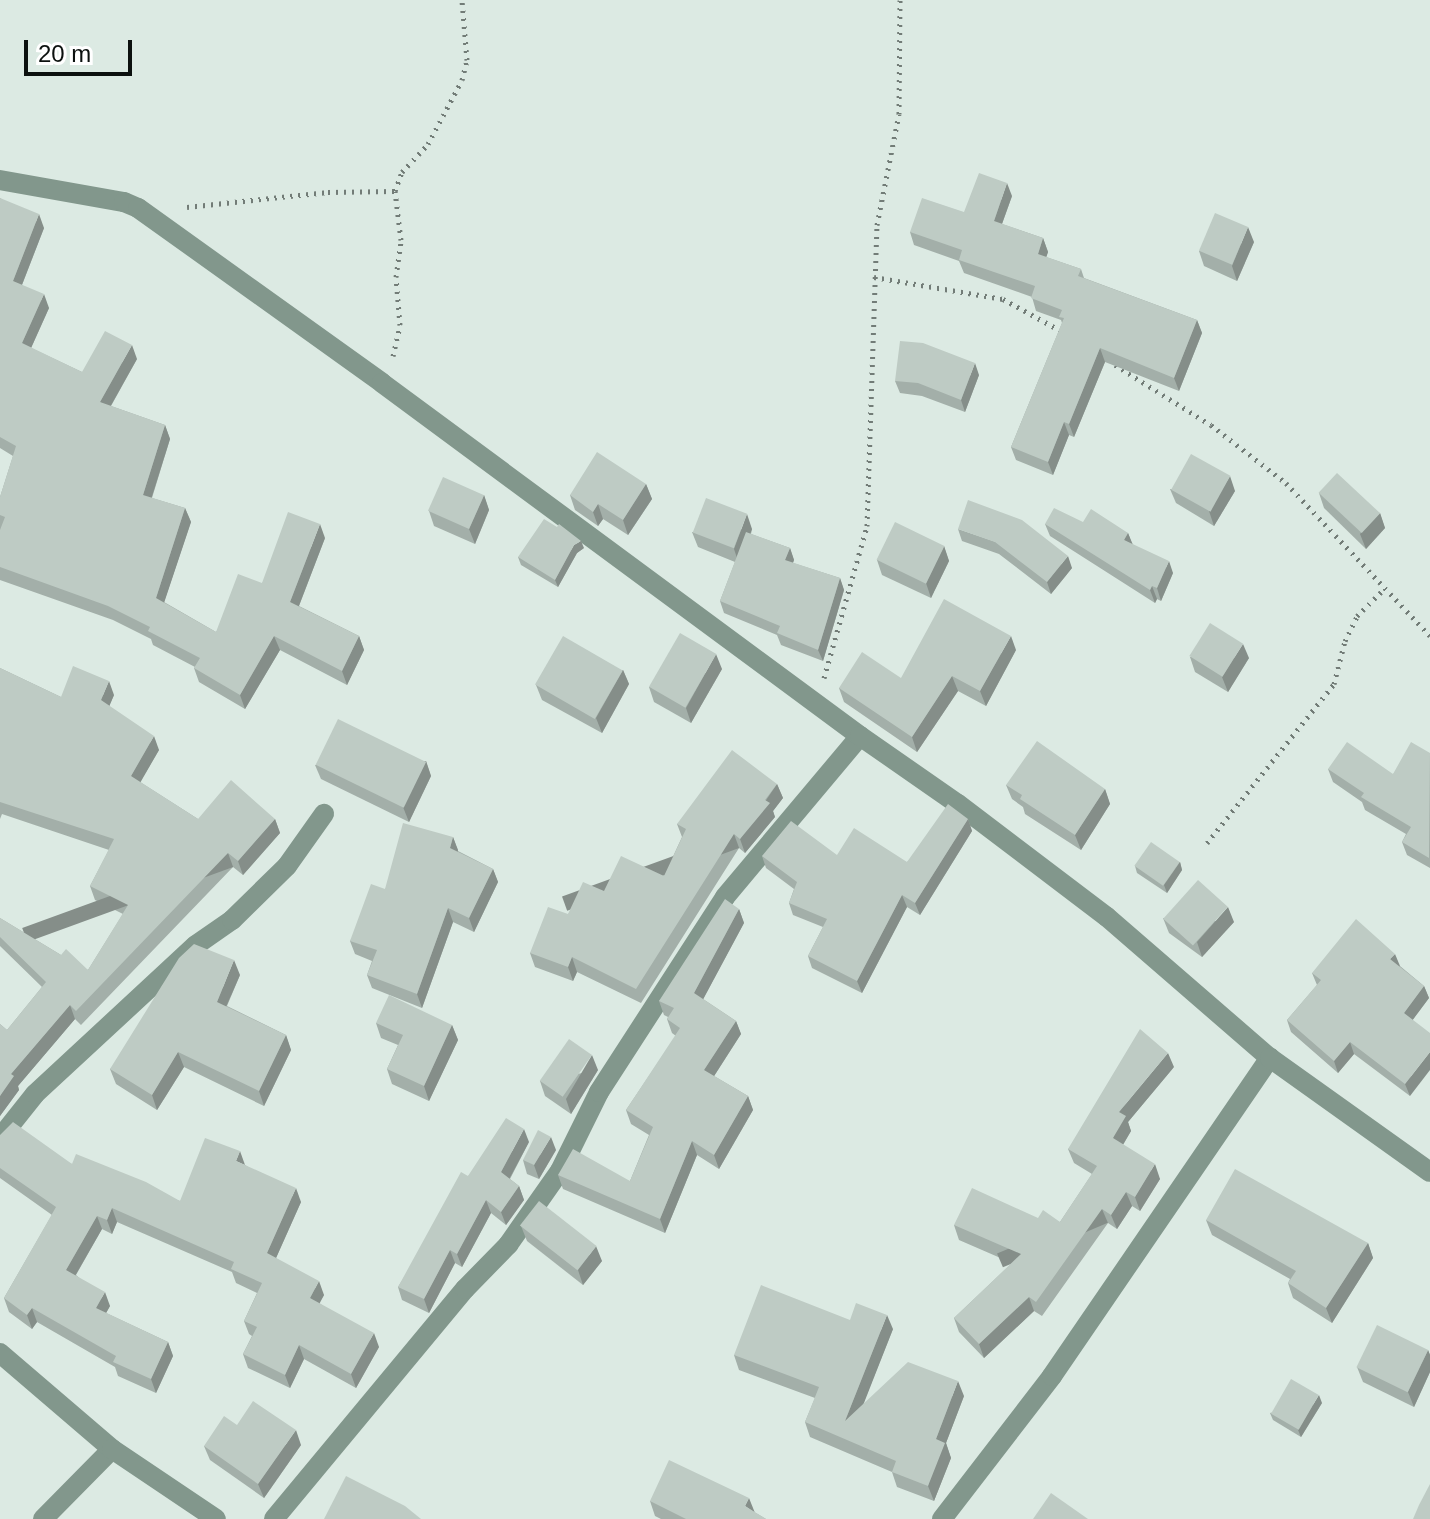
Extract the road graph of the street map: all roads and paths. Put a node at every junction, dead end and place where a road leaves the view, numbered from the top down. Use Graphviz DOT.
graph roads {
  1 [pos="462,0"];
  2 [pos="900,0"];
  3 [pos="0,180"];
  4 [pos="395,191"];
  5 [pos="138,208"];
  6 [pos="874,277"];
  7 [pos="1066,335"];
  8 [pos="1112,363"];
  9 [pos="382,383"];
  10 [pos="1385,588"];
  11 [pos="1430,636"];
  12 [pos="813,701"];
  13 [pos="860,736"];
  14 [pos="324,814"];
  15 [pos="1207,843"];
  16 [pos="1270,1058"];
  17 [pos="0,1138"];
  18 [pos="1430,1172"];
  19 [pos="0,1353"];
  20 [pos="112,1449"];
  21 [pos="43,1519"];
  22 [pos="216,1519"];
  23 [pos="274,1519"];
  24 [pos="942,1519"];
  1 -- 4 [label="path"];
  2 -- 6 [label="path"];
  3 -- 5 [label="street"];
  4 -- 5 [label="path"];
  4 -- 9 [label="path"];
  5 -- 9 [label="street"];
  6 -- 7 [label="path"];
  6 -- 12 [label="path"];
  8 -- 10 [label="path"];
  9 -- 12 [label="street"];
  10 -- 11 [label="path"];
  10 -- 15 [label="path"];
  12 -- 13 [label="street"];
  13 -- 16 [label="street"];
  13 -- 23 [label="street"];
  14 -- 17 [label="street"];
  16 -- 18 [label="street"];
  16 -- 24 [label="street"];
  19 -- 20 [label="street"];
  20 -- 21 [label="street"];
  20 -- 22 [label="street"];
}
